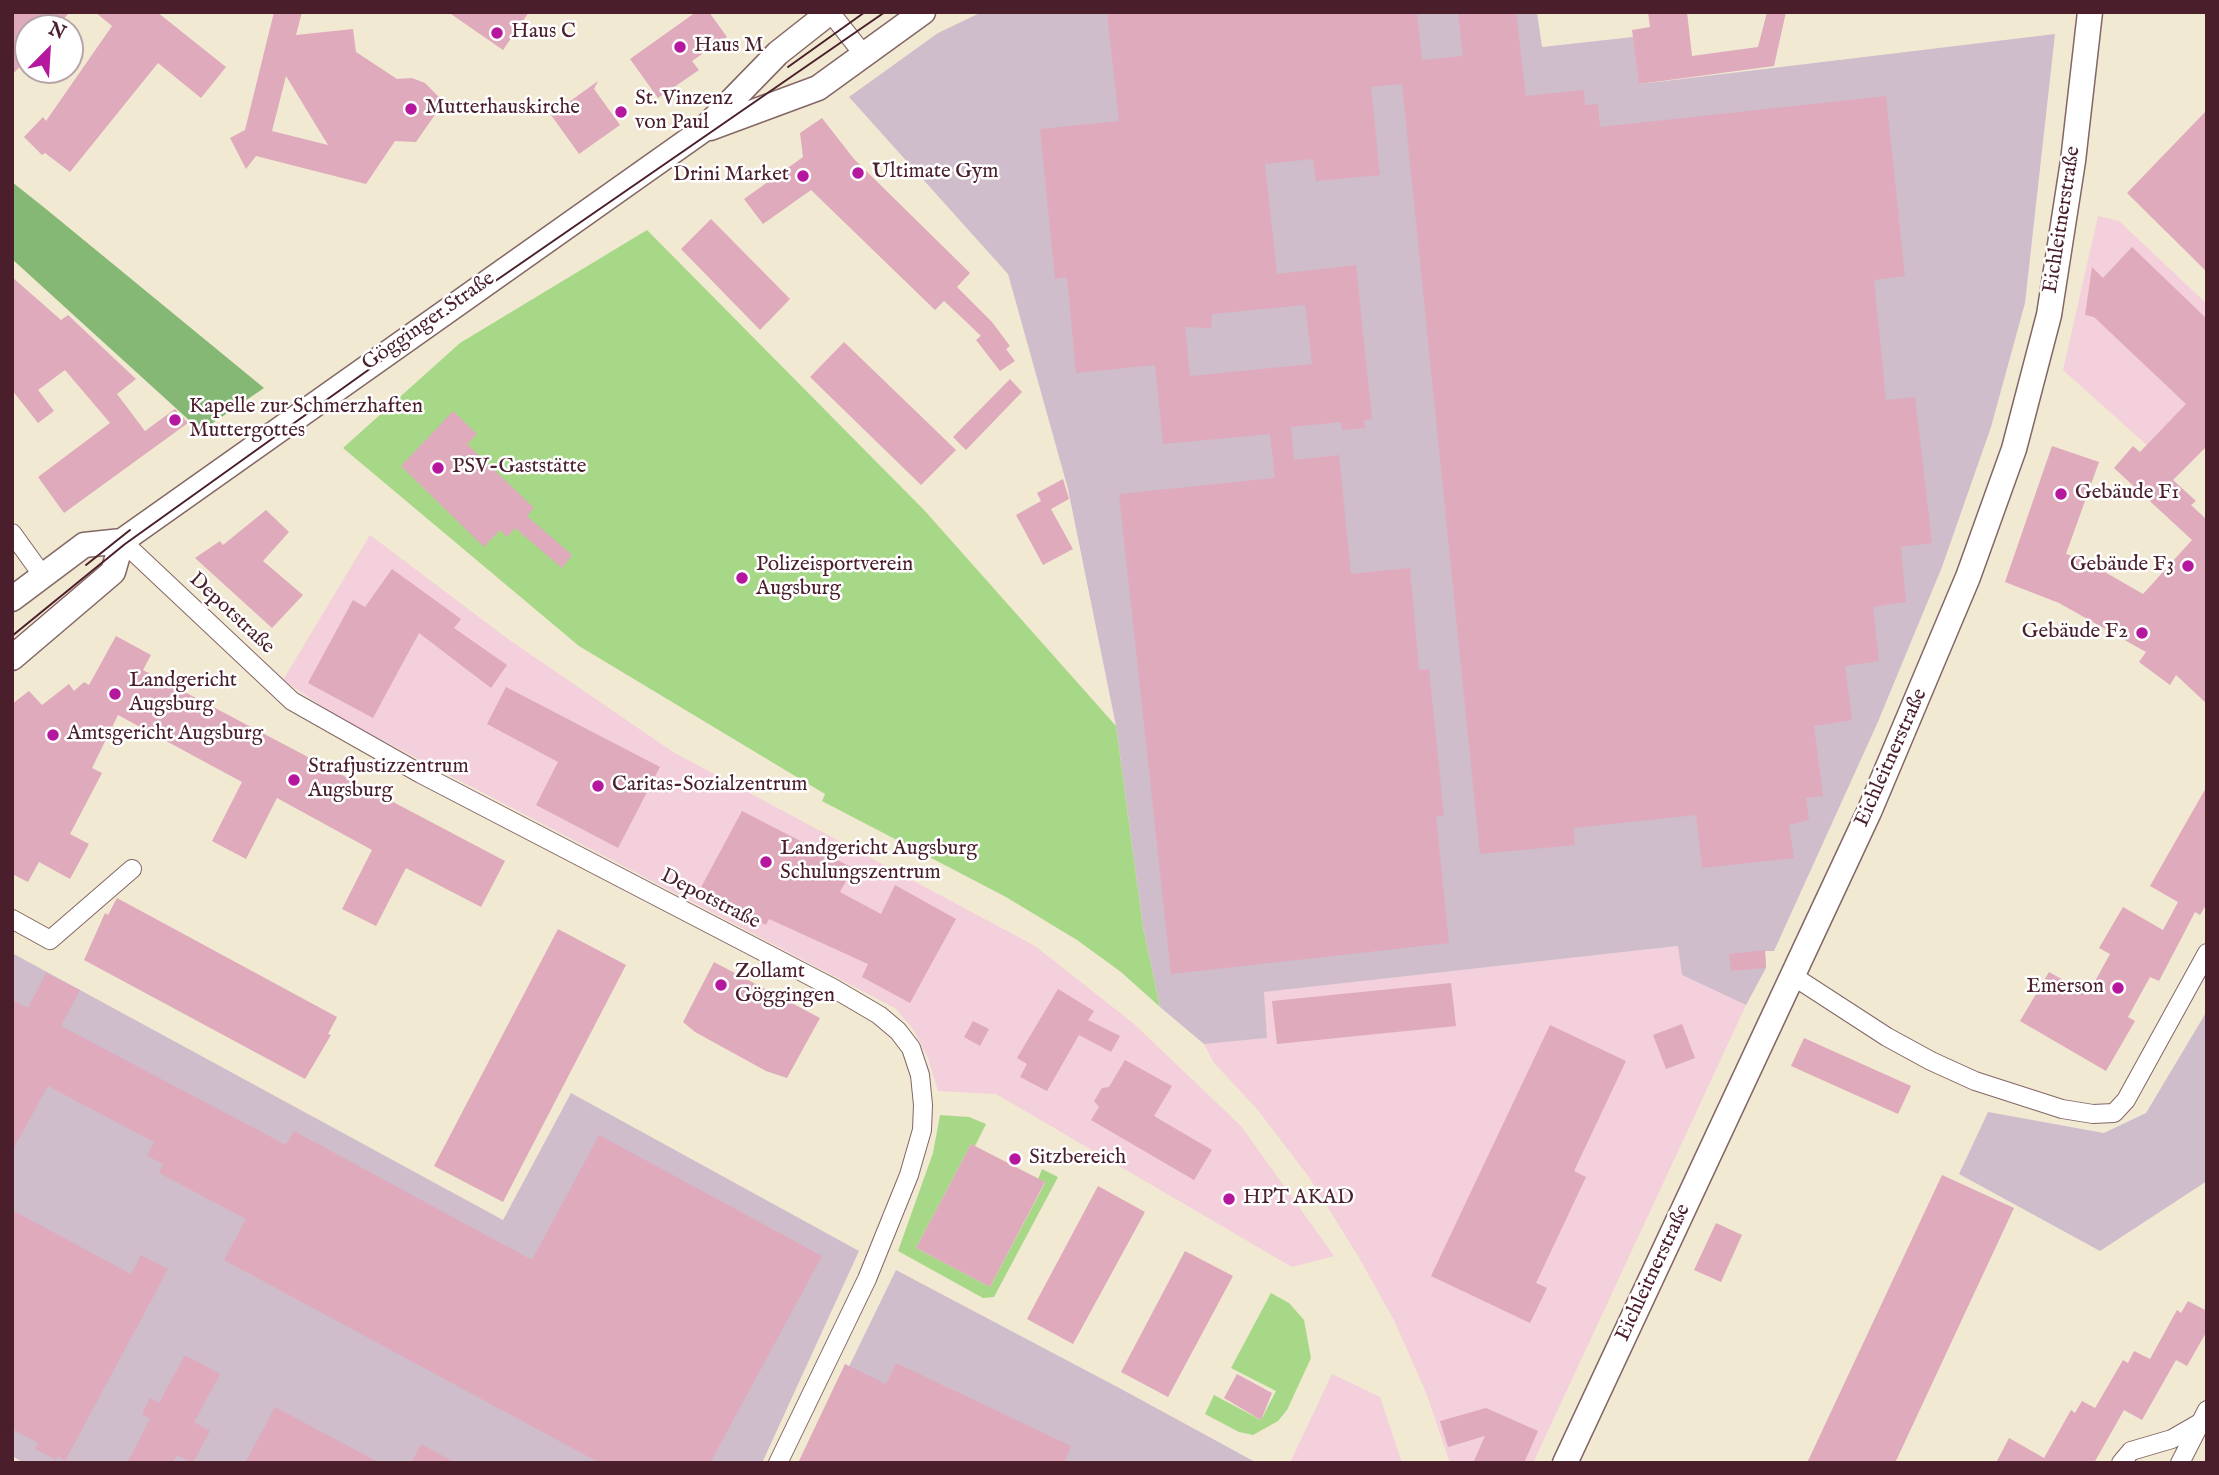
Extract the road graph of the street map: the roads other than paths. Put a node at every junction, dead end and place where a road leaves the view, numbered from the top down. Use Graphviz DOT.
graph roads {
  1 [pos="830,12"];
  2 [pos="923,12"];
  3 [pos="2090,12"];
  4 [pos="864,55"];
  5 [pos="703,130"];
  6 [pos="12,533"];
  7 [pos="122,541"];
  8 [pos="43,576"];
  9 [pos="12,599"];
  10 [pos="12,658"];
  11 [pos="132,869"];
  12 [pos="12,919"];
  13 [pos="2207,953"];
  14 [pos="1793,976"];
  15 [pos="2203,1417"];
  16 [pos="778,1463"];
  17 [pos="1565,1463"];
  18 [pos="2122,1463"];
  19 [pos="2180,1463"];
  1 -- 4 [label="street"];
  1 -- 5 [label="main road, Gögginger Straße"];
  2 -- 4 [label="main road, Gögginger Straße"];
  3 -- 14 [label="main road, Eichleitnerstraße"];
  4 -- 5 [label="main road, Gögginger Straße"];
  5 -- 7 [label="main road, Gögginger Straße"];
  6 -- 8 [label="street"];
  7 -- 8 [label="main road, Gögginger Straße"];
  7 -- 10 [label="main road"];
  7 -- 16 [label="street, Depotstraße"];
  8 -- 9 [label="main road, Gögginger Straße"];
  11 -- 12 [label="street"];
  13 -- 14 [label="street"];
  14 -- 17 [label="main road, Eichleitnerstraße"];
  15 -- 18 [label="street"];
  15 -- 19 [label="street"];
}
